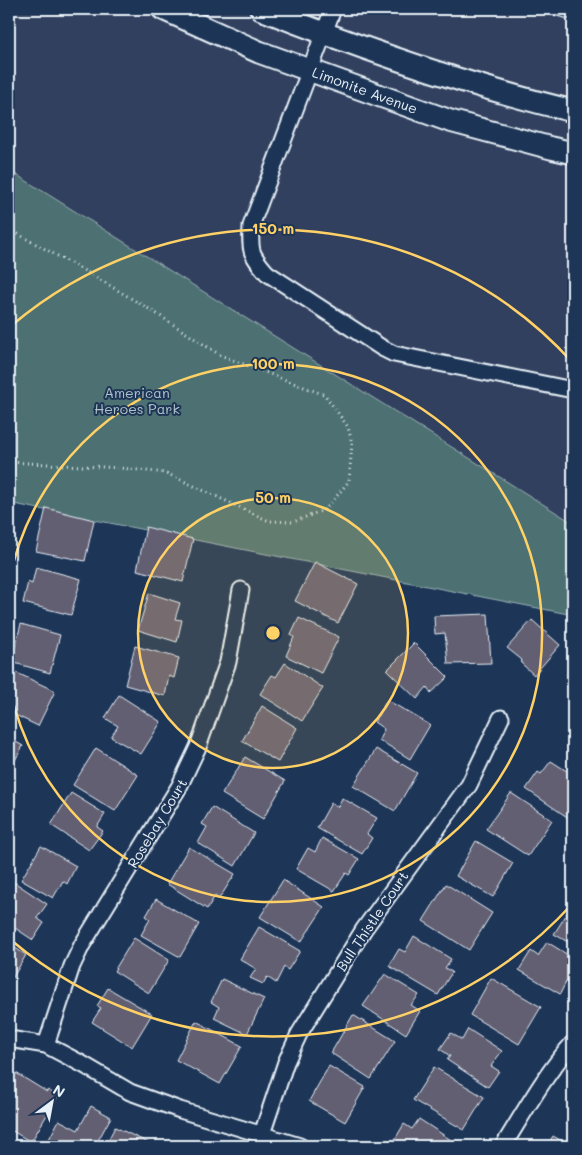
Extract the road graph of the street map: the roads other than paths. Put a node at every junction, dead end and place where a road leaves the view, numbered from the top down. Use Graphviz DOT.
graph roads {
  1 [pos="163,9"];
  2 [pos="261,9"];
  3 [pos="333,9"];
  4 [pos="548,9"];
  5 [pos="573,15"];
  6 [pos="323,34"];
  7 [pos="310,70"];
  8 [pos="573,111"];
  9 [pos="573,153"];
  10 [pos="573,390"];
  11 [pos="242,590"];
  12 [pos="501,718"];
  13 [pos="9,1039"];
  14 [pos="573,1043"];
  15 [pos="46,1045"];
  16 [pos="262,1134"];
  17 [pos="300,1146"];
  18 [pos="504,1146"];
  1 -- 7 [label="main road, Limonite Avenue"];
  2 -- 6 [label="main road"];
  3 -- 6 [label="street"];
  4 -- 5 [label="lane"];
  6 -- 7 [label="street"];
  6 -- 8 [label="main road"];
  7 -- 9 [label="main road, Limonite Avenue"];
  7 -- 10 [label="street"];
  11 -- 15 [label="street, Rosebay Court"];
  12 -- 16 [label="street, Bull Thistle Court"];
  13 -- 15 [label="street"];
  14 -- 18 [label="street"];
  15 -- 16 [label="street"];
  16 -- 17 [label="street"];
}
